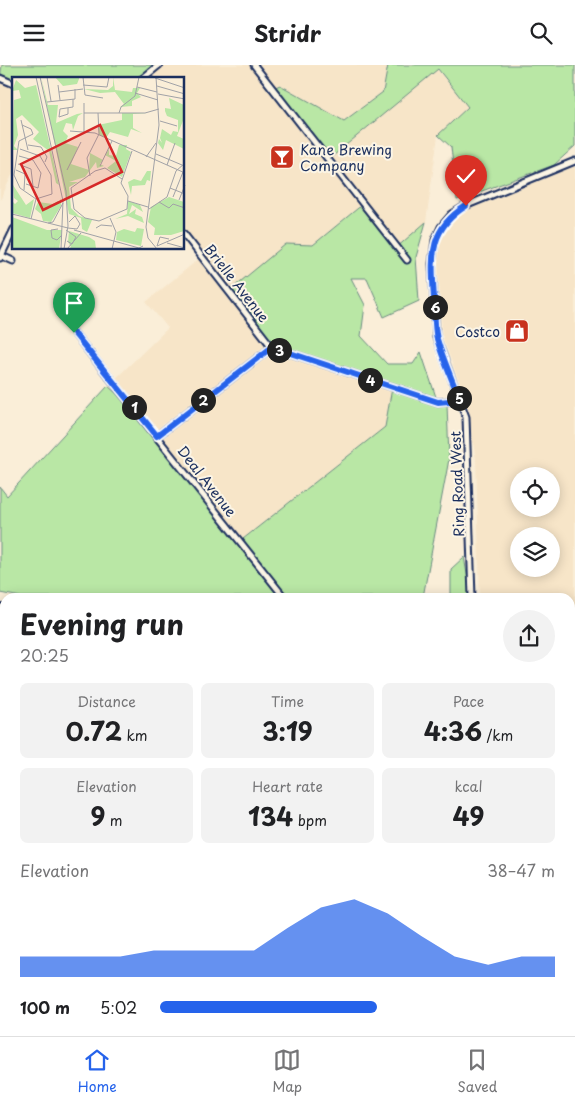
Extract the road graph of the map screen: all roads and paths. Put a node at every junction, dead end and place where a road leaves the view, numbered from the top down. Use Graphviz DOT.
graph roads {
  1 [pos="159,65"];
  2 [pos="254,65"];
  3 [pos="144,77"];
  4 [pos="0,78"];
  5 [pos="12,83"];
  6 [pos="575,161"];
  7 [pos="12,233"];
  8 [pos="185,235"];
  9 [pos="0,256"];
  10 [pos="407,259"];
  11 [pos="13,261"];
  12 [pos="74,333"];
  13 [pos="272,347"];
  14 [pos="460,400"];
  15 [pos="157,436"];
  16 [pos="281,593"];
  17 [pos="472,593"];
  1 -- 3 [label="street"];
  2 -- 10 [label="street"];
  4 -- 5 [label="street"];
  6 -- 14 [label="street, Ring Road West"];
  7 -- 9 [label="street"];
  8 -- 13 [label="street, Brielle Avenue"];
  9 -- 11 [label="street"];
  12 -- 15 [label="street, Deal Avenue"];
  13 -- 14 [label="street"];
  13 -- 15 [label="street"];
  14 -- 17 [label="street, Ring Road West"];
  15 -- 16 [label="street, Deal Avenue"];
}
